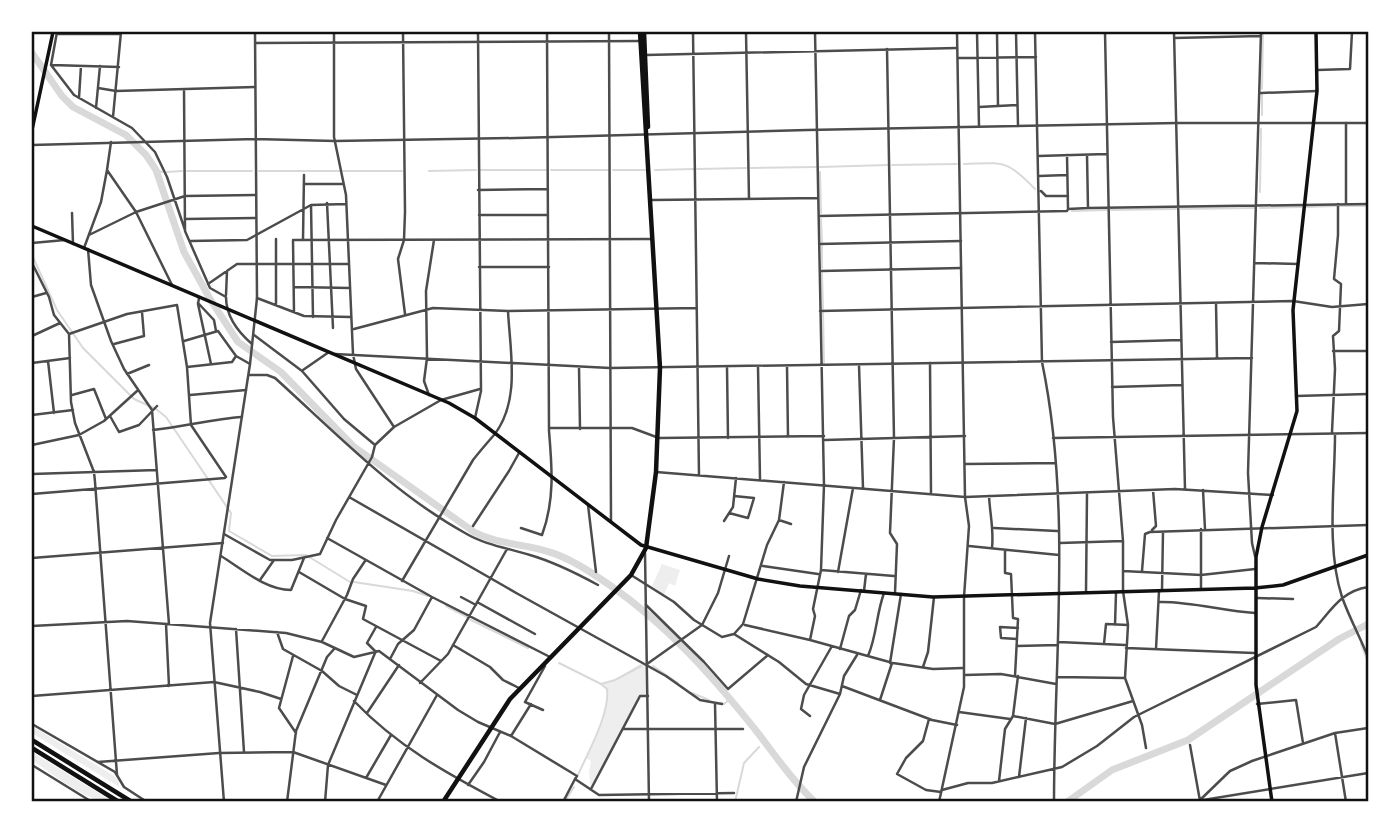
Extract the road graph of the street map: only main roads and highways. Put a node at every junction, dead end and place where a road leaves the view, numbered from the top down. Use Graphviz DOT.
graph roads {
  1 [pos="56,32"];
  2 [pos="642,32"];
  3 [pos="1316,32"];
  4 [pos="33,119"];
  5 [pos="32,130"];
  6 [pos="647,135"];
  7 [pos="32,226"];
  8 [pos="646,548"];
  9 [pos="1368,555"];
  10 [pos="1255,588"];
  11 [pos="32,740"];
  12 [pos="32,748"];
  13 [pos="115,800"];
  14 [pos="132,802"];
  15 [pos="443,802"];
  16 [pos="1272,802"];
  1 -- 4 [label="main road"];
  2 -- 6 [label="highway"];
  2 -- 6 [label="highway"];
  3 -- 10 [label="main road"];
  4 -- 5 [label="main road"];
  6 -- 8 [label="highway"];
  7 -- 8 [label="main road"];
  8 -- 10 [label="main road"];
  8 -- 15 [label="highway"];
  9 -- 10 [label="main road"];
  10 -- 16 [label="main road"];
  11 -- 14 [label="highway"];
  12 -- 13 [label="highway"];
}
